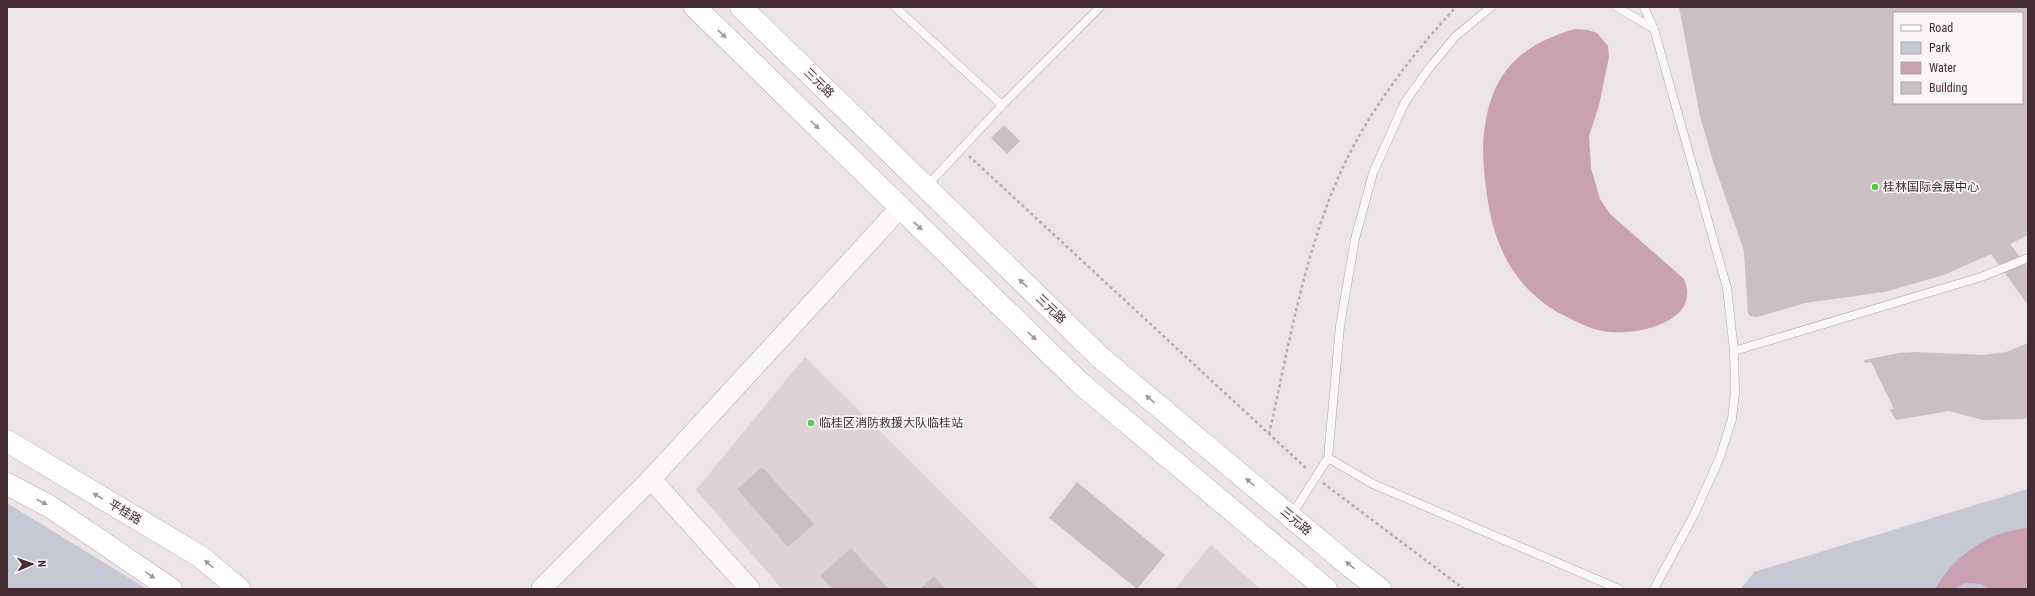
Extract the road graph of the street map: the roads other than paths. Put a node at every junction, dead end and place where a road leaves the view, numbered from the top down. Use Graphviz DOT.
graph roads {
  1 [pos="694,7"];
  2 [pos="741,7"];
  3 [pos="894,7"];
  4 [pos="1100,7"];
  5 [pos="1491,7"];
  6 [pos="1617,7"];
  7 [pos="1644,7"];
  8 [pos="1654,29"];
  9 [pos="1002,105"];
  10 [pos="925,188"];
  11 [pos="900,208"];
  12 [pos="2028,258"];
  13 [pos="1734,350"];
  14 [pos="7,441"];
  15 [pos="1328,458"];
  16 [pos="651,479"];
  17 [pos="7,484"];
  18 [pos="1290,516"];
  19 [pos="171,589"];
  20 [pos="239,589"];
  21 [pos="541,589"];
  22 [pos="750,589"];
  23 [pos="1326,589"];
  24 [pos="1380,589"];
  25 [pos="1619,589"];
  26 [pos="1654,589"];
  1 -- 11 [label="main road, one-way"];
  2 -- 10 [label="main road, 三元路"];
  3 -- 9 [label="lane"];
  4 -- 9 [label="lane"];
  5 -- 15 [label="lane"];
  6 -- 8 [label="lane"];
  7 -- 8 [label="lane"];
  8 -- 13 [label="lane"];
  9 -- 10 [label="lane"];
  18 -- 10 [label="main road, 三元路, one-way"];
  11 -- 16 [label="street"];
  11 -- 23 [label="main road, one-way"];
  12 -- 13 [label="lane"];
  13 -- 26 [label="lane"];
  20 -- 14 [label="main road, 平桂路, one-way"];
  15 -- 18 [label="lane"];
  15 -- 25 [label="lane"];
  16 -- 21 [label="street"];
  16 -- 22 [label="street"];
  17 -- 19 [label="main road, one-way"];
  24 -- 18 [label="main road, 三元路, one-way"];
}
